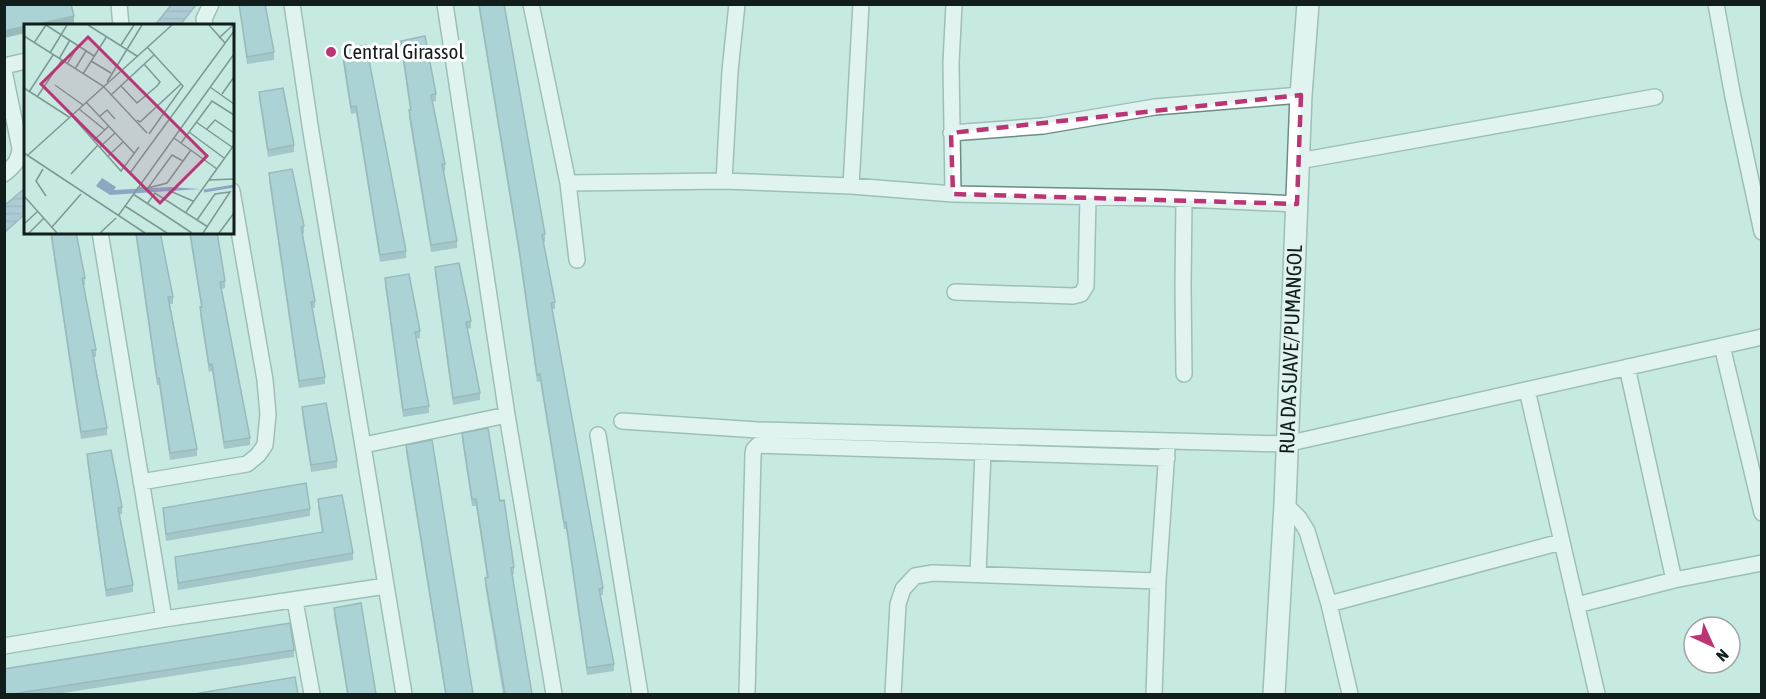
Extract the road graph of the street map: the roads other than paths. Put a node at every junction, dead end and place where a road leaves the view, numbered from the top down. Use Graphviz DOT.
graph roads {
  1 [pos="119,4"];
  2 [pos="211,4"];
  3 [pos="292,4"];
  4 [pos="445,4"];
  5 [pos="531,4"];
  6 [pos="737,4"];
  7 [pos="861,4"];
  8 [pos="954,4"];
  9 [pos="1308,4"];
  10 [pos="1716,4"];
  11 [pos="121,24"];
  12 [pos="203,24"];
  13 [pos="24,62"];
  14 [pos="4,68"];
  15 [pos="1301,95"];
  16 [pos="1655,97"];
  17 [pos="951,133"];
  18 [pos="1299,161"];
  19 [pos="4,174"];
  20 [pos="724,181"];
  21 [pos="568,183"];
  22 [pos="852,186"];
  23 [pos="953,194"];
  24 [pos="1088,198"];
  25 [pos="1184,200"];
  26 [pos="234,203"];
  27 [pos="1298,204"];
  28 [pos="1761,232"];
  29 [pos="100,234"];
  30 [pos="577,260"];
  31 [pos="955,292"];
  32 [pos="1761,337"];
  33 [pos="1722,345"];
  34 [pos="1627,367"];
  35 [pos="1184,374"];
  36 [pos="1527,390"];
  37 [pos="507,415"];
  38 [pos="622,421"];
  39 [pos="598,435"];
  40 [pos="1168,441"];
  41 [pos="1286,444"];
  42 [pos="364,445"];
  43 [pos="983,452"];
  44 [pos="1167,458"];
  45 [pos="141,482"];
  46 [pos="1285,504"];
  47 [pos="1761,513"];
  48 [pos="1562,542"];
  49 [pos="1761,563"];
  50 [pos="978,574"];
  51 [pos="1674,580"];
  52 [pos="1158,581"];
  53 [pos="386,586"];
  54 [pos="295,601"];
  55 [pos="1329,604"];
  56 [pos="1577,605"];
  57 [pos="164,619"];
  58 [pos="4,646"];
  59 [pos="312,694"];
  60 [pos="404,694"];
  61 [pos="554,694"];
  62 [pos="640,694"];
  63 [pos="747,694"];
  64 [pos="893,694"];
  65 [pos="1154,694"];
  66 [pos="1274,694"];
  67 [pos="1350,694"];
  68 [pos="1597,694"];
  1 -- 11 [label="street"];
  2 -- 12 [label="street"];
  3 -- 42 [label="street"];
  4 -- 37 [label="street"];
  5 -- 21 [label="street"];
  6 -- 20 [label="street"];
  7 -- 22 [label="street"];
  8 -- 17 [label="street"];
  9 -- 15 [label="street, RUA DA SUAVE/PUMANGOL"];
  10 -- 28 [label="street"];
  13 -- 14 [label="street"];
  14 -- 19 [label="street"];
  15 -- 17 [label="street"];
  15 -- 18 [label="street, RUA DA SUAVE/PUMANGOL"];
  16 -- 18 [label="street"];
  17 -- 23 [label="street"];
  18 -- 27 [label="street, RUA DA SUAVE/PUMANGOL"];
  20 -- 21 [label="street"];
  20 -- 22 [label="street"];
  21 -- 30 [label="street"];
  22 -- 23 [label="street"];
  23 -- 24 [label="street"];
  24 -- 25 [label="street"];
  24 -- 31 [label="street"];
  25 -- 27 [label="street"];
  25 -- 35 [label="street"];
  26 -- 45 [label="street"];
  27 -- 41 [label="street, RUA DA SUAVE/PUMANGOL"];
  29 -- 45 [label="street"];
  32 -- 33 [label="street"];
  33 -- 34 [label="street"];
  33 -- 47 [label="street"];
  34 -- 36 [label="street"];
  34 -- 51 [label="street"];
  36 -- 41 [label="street"];
  36 -- 48 [label="street"];
  37 -- 42 [label="street"];
  37 -- 61 [label="street"];
  38 -- 40 [label="street"];
  39 -- 62 [label="street"];
  40 -- 41 [label="street"];
  40 -- 44 [label="street"];
  41 -- 46 [label="street, RUA DA SUAVE/PUMANGOL"];
  42 -- 53 [label="street"];
  43 -- 44 [label="street"];
  43 -- 50 [label="street"];
  43 -- 63 [label="street"];
  44 -- 52 [label="street"];
  45 -- 57 [label="street"];
  46 -- 55 [label="street"];
  46 -- 66 [label="street, RUA DA SUAVE/PUMANGOL"];
  48 -- 55 [label="street"];
  48 -- 56 [label="street"];
  49 -- 51 [label="street"];
  50 -- 52 [label="street"];
  50 -- 64 [label="street"];
  51 -- 56 [label="street"];
  52 -- 65 [label="street"];
  53 -- 54 [label="street"];
  53 -- 60 [label="street"];
  54 -- 57 [label="street"];
  54 -- 59 [label="street"];
  55 -- 67 [label="street"];
  56 -- 68 [label="street"];
  57 -- 58 [label="street"];
}
